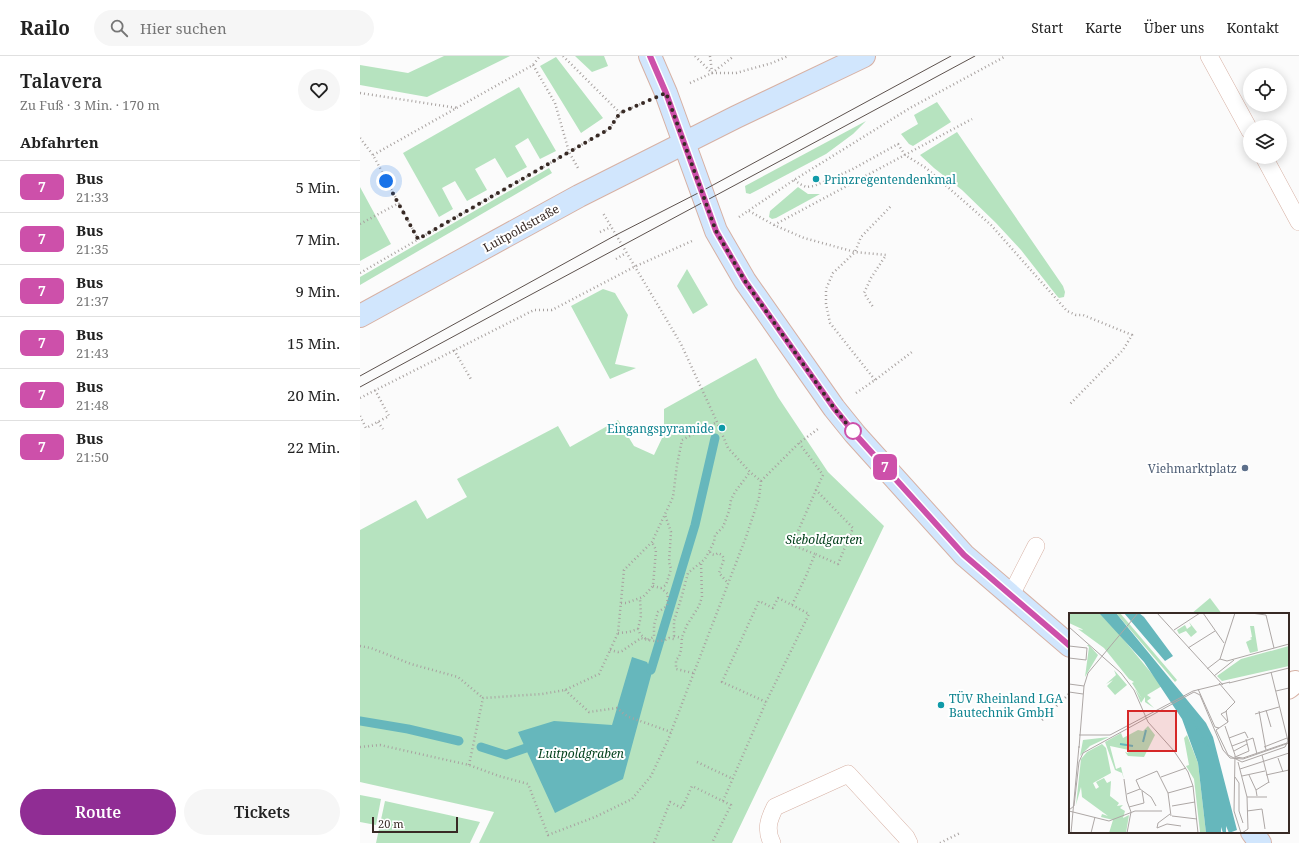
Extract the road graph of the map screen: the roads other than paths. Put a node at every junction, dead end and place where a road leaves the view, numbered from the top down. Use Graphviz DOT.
graph roads {
  1 [pos="650,56"];
  2 [pos="864,56"];
  3 [pos="1209,56"];
  4 [pos="1244,120"];
  5 [pos="685,144"];
  6 [pos="1268,164"];
  7 [pos="1299,222"];
  8 [pos="360,316"];
  9 [pos="1036,546"];
  10 [pos="1010,595"];
  11 [pos="1069,645"];
  12 [pos="1253,833"];
  13 [pos="772,843"];
  14 [pos="909,843"];
  15 [pos="1260,843"];
  1 -- 5 [label="main road"];
  2 -- 5 [label="main road, Luitpoldstraße"];
  3 -- 4 [label="lane"];
  5 -- 8 [label="main road, Luitpoldstraße"];
  5 -- 10 [label="main road"];
  6 -- 7 [label="lane"];
  9 -- 10 [label="lane"];
  10 -- 11 [label="main road"];
  12 -- 15 [label="main road"];
  13 -- 14 [label="lane"];
}
